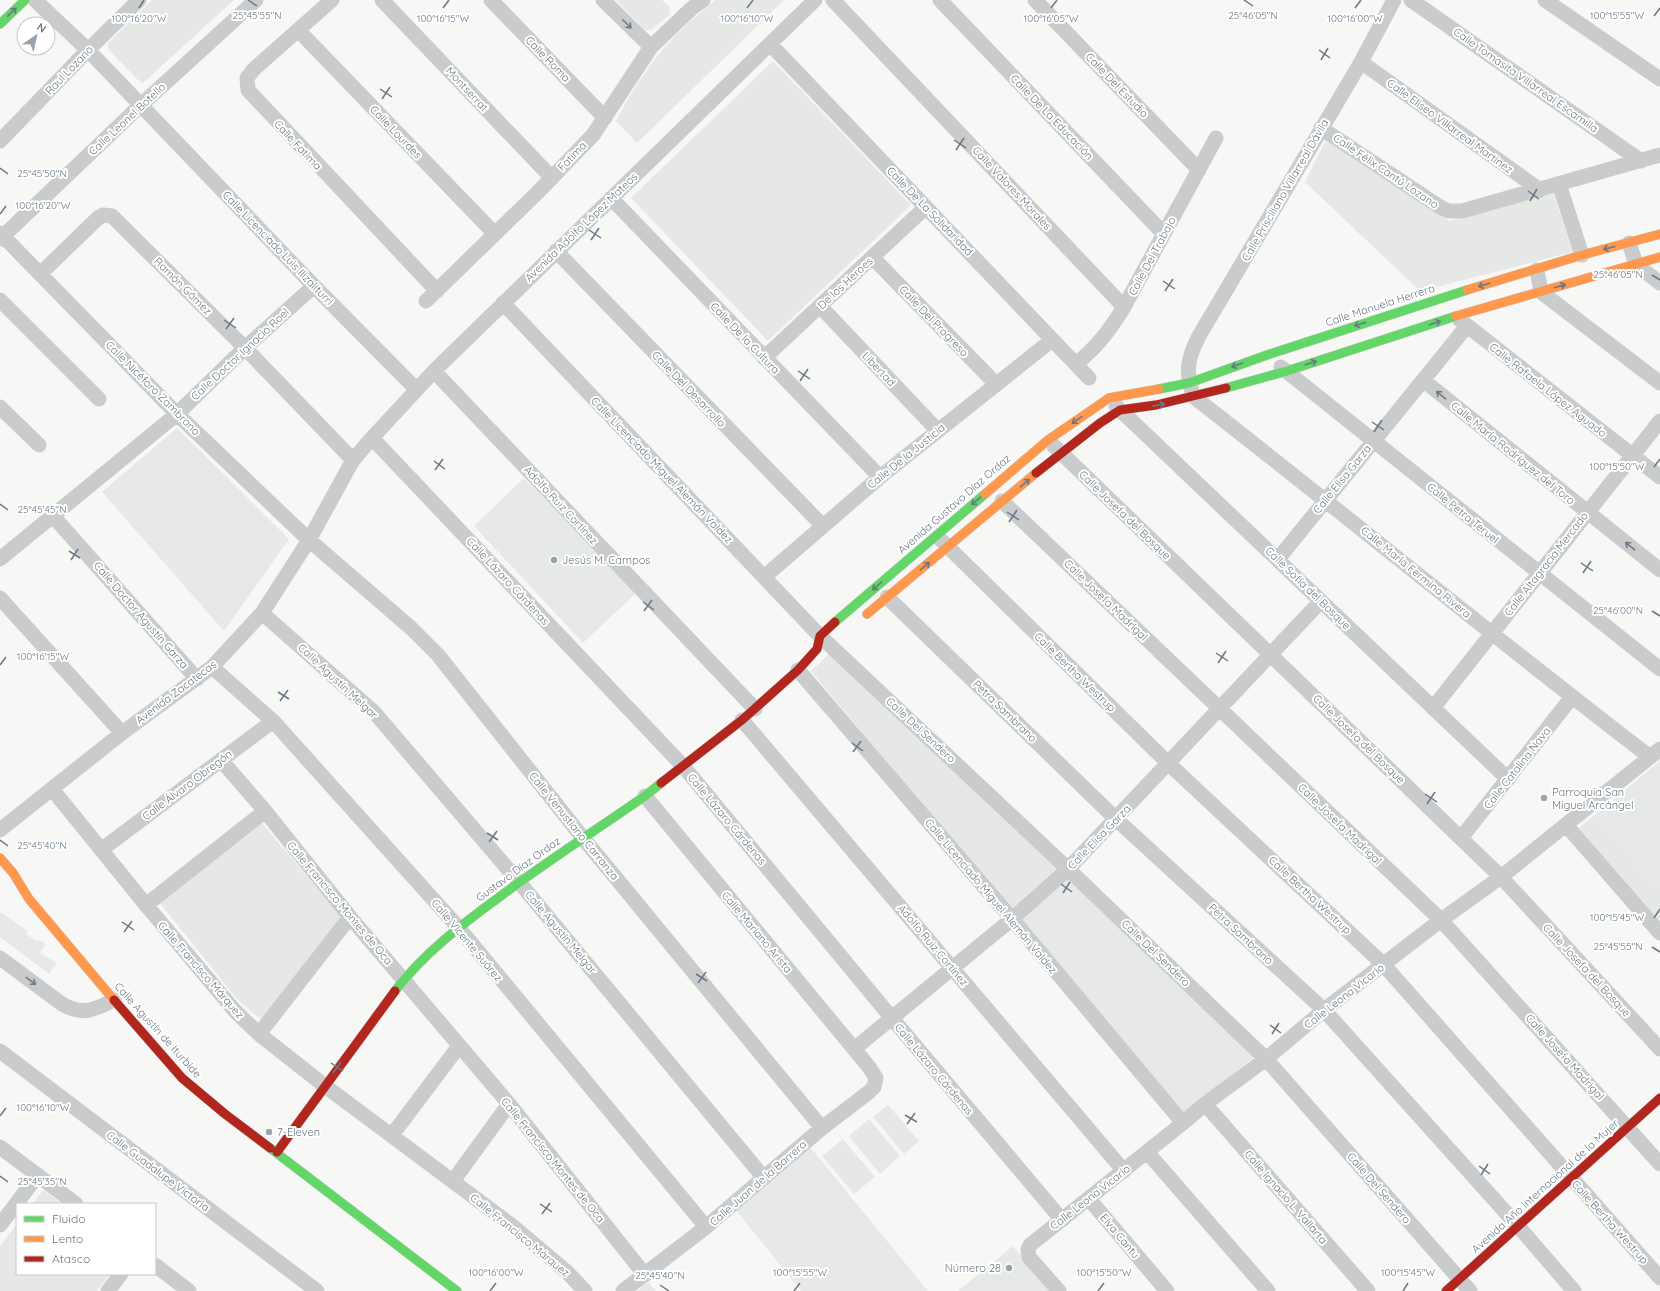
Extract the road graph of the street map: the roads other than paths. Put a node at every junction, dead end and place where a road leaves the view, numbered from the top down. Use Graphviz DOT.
graph roads {
  1 [pos="25,0"];
  2 [pos="36,0"];
  3 [pos="139,0"];
  4 [pos="256,0"];
  5 [pos="332,0"];
  6 [pos="491,0"];
  7 [pos="603,0"];
  8 [pos="815,0"];
  9 [pos="833,0"];
  10 [pos="940,0"];
  11 [pos="1035,0"];
  12 [pos="1394,0"];
  13 [pos="1411,0"];
  14 [pos="1545,0"];
  15 [pos="384,1"];
  16 [pos="693,3"];
  17 [pos="0,24"];
  18 [pos="298,30"];
  19 [pos="770,44"];
  20 [pos="651,47"];
  21 [pos="88,50"];
  22 [pos="1361,62"];
  23 [pos="1660,79"];
  24 [pos="141,105"];
  25 [pos="605,118"];
  26 [pos="1321,128"];
  27 [pos="1216,138"];
  28 [pos="0,141"];
  29 [pos="1660,155"];
  30 [pos="1641,161"];
  31 [pos="1199,170"];
  32 [pos="552,178"];
  33 [pos="1559,184"];
  34 [pos="1540,190"];
  35 [pos="611,198"];
  36 [pos="926,207"];
  37 [pos="1163,233"];
  38 [pos="495,234"];
  39 [pos="1660,234"];
  40 [pos="1,236"];
  41 [pos="1629,243"];
  42 [pos="556,251"];
  43 [pos="1582,255"];
  44 [pos="872,257"];
  45 [pos="1660,257"];
  46 [pos="1636,264"];
  47 [pos="1537,270"];
  48 [pos="40,274"];
  49 [pos="1660,284"];
  50 [pos="314,286"];
  51 [pos="1541,292"];
  52 [pos="432,296"];
  53 [pos="1445,296"];
  54 [pos="0,300"];
  55 [pos="504,303"];
  56 [pos="820,306"];
  57 [pos="1124,307"];
  58 [pos="1455,316"];
  59 [pos="1467,326"];
  60 [pos="1052,340"];
  61 [pos="245,348"];
  62 [pos="1267,355"];
  63 [pos="764,358"];
  64 [pos="1076,364"];
  65 [pos="434,371"];
  66 [pos="1287,371"];
  67 [pos="1089,378"];
  68 [pos="1423,380"];
  69 [pos="1189,383"];
  70 [pos="1660,383"];
  71 [pos="996,384"];
  72 [pos="416,389"];
  73 [pos="1194,397"];
  74 [pos="1109,398"];
  75 [pos="99,399"];
  76 [pos="0,407"];
  77 [pos="1120,410"];
  78 [pos="177,414"];
  79 [pos="1660,421"];
  80 [pos="938,431"];
  81 [pos="372,438"];
  82 [pos="1048,440"];
  83 [pos="1373,441"];
  84 [pos="39,445"];
  85 [pos="1060,453"];
  86 [pos="1633,455"];
  87 [pos="353,460"];
  88 [pos="880,477"];
  89 [pos="1660,477"];
  90 [pos="1325,499"];
  91 [pos="1002,501"];
  92 [pos="1587,512"];
  93 [pos="53,516"];
  94 [pos="822,526"];
  95 [pos="936,535"];
  96 [pos="309,540"];
  97 [pos="948,547"];
  98 [pos="0,559"];
  99 [pos="1278,559"];
  100 [pos="1660,570"];
  101 [pos="1539,573"];
  102 [pos="764,578"];
  103 [pos="887,597"];
  104 [pos="0,598"];
  105 [pos="1322,601"];
  106 [pos="262,613"];
  107 [pos="858,621"];
  108 [pos="1492,634"];
  109 [pos="826,643"];
  110 [pos="1271,654"];
  111 [pos="212,667"];
  112 [pos="1660,669"];
  113 [pos="798,670"];
  114 [pos="197,679"];
  115 [pos="1572,698"];
  116 [pos="1219,708"];
  117 [pos="1432,708"];
  118 [pos="755,709"];
  119 [pos="742,720"];
  120 [pos="273,721"];
  121 [pos="122,733"];
  122 [pos="1655,753"];
  123 [pos="221,760"];
  124 [pos="1168,763"];
  125 [pos="683,766"];
  126 [pos="1508,779"];
  127 [pos="52,789"];
  128 [pos="645,796"];
  129 [pos="265,811"];
  130 [pos="1116,819"];
  131 [pos="1566,825"];
  132 [pos="0,830"];
  133 [pos="583,838"];
  134 [pos="1461,838"];
  135 [pos="101,850"];
  136 [pos="0,858"];
  137 [pos="1068,869"];
  138 [pos="1501,877"];
  139 [pos="6,881"];
  140 [pos="519,882"];
  141 [pos="29,899"];
  142 [pos="146,905"];
  143 [pos="350,916"];
  144 [pos="1012,919"];
  145 [pos="1441,920"];
  146 [pos="458,927"];
  147 [pos="1660,933"];
  148 [pos="0,958"];
  149 [pos="1383,964"];
  150 [pos="952,968"];
  151 [pos="404,979"];
  152 [pos="114,1000"];
  153 [pos="1324,1010"];
  154 [pos="891,1017"];
  155 [pos="259,1034"];
  156 [pos="459,1046"];
  157 [pos="854,1049"];
  158 [pos="1660,1049"];
  159 [pos="0,1051"];
  160 [pos="1266,1059"];
  161 [pos="869,1067"];
  162 [pos="325,1086"];
  163 [pos="1660,1098"];
  164 [pos="509,1104"];
  165 [pos="1205,1104"];
  166 [pos="1183,1123"];
  167 [pos="1628,1127"];
  168 [pos="822,1128"];
  169 [pos="392,1135"];
  170 [pos="0,1147"];
  171 [pos="277,1152"];
  172 [pos="1147,1152"];
  173 [pos="1660,1164"];
  174 [pos="1124,1170"];
  175 [pos="38,1175"];
  176 [pos="764,1178"];
  177 [pos="1571,1178"];
  178 [pos="454,1181"];
  179 [pos="1089,1199"];
  180 [pos="17,1203"];
  181 [pos="75,1203"];
  182 [pos="16,1204"];
  183 [pos="1062,1220"];
  184 [pos="0,1225"];
  185 [pos="1518,1226"];
  186 [pos="706,1227"];
  187 [pos="156,1266"];
  188 [pos="120,1275"];
  189 [pos="645,1275"];
  190 [pos="1660,1278"];
  191 [pos="1460,1279"];
  192 [pos="108,1291"];
  193 [pos="189,1291"];
  194 [pos="317,1291"];
  195 [pos="457,1291"];
  196 [pos="585,1291"];
  197 [pos="623,1291"];
  198 [pos="1059,1291"];
  199 [pos="1167,1291"];
  200 [pos="1268,1291"];
  201 [pos="1368,1291"];
  202 [pos="1446,1291"];
  203 [pos="1470,1291"];
  204 [pos="1574,1291"];
  17 -- 1 [label="street, one-way"];
  2 -- 21 [label="street, Calle Licenciado Luis Ilizaliturri"];
  3 -- 21 [label="street, Raul Lozano"];
  4 -- 24 [label="street, Calle Leonel Botello"];
  5 -- 18 [label="street, Calle Fatima"];
  6 -- 25 [label="street, Calle Roma"];
  7 -- 20 [label="street, one-way"];
  8 -- 19 [label="street, Avenida Adolfo López Mateos"];
  9 -- 57 [label="street, Calle Valores Morales"];
  10 -- 37 [label="street, Calle De La Educación"];
  11 -- 31 [label="street, Calle Del Estudio"];
  12 -- 22 [label="street, Calle Prisciliano Villarreal Dávila"];
  13 -- 30 [label="street, Calle Tomasita Villarreal Escamilla"];
  14 -- 23 [label="street"];
  15 -- 32 [label="street, Montserrat"];
  16 -- 20 [label="street, Fatima"];
  18 -- 38 [label="street, Calle Lourdes"];
  18 -- 52 [label="street, Calle Fatima"];
  19 -- 35 [label="street, Avenida Adolfo López Mateos"];
  19 -- 36 [label="street, Calle De La Solidaridad"];
  20 -- 25 [label="street, Fatima"];
  21 -- 24 [label="street, Calle Licenciado Luis Ilizaliturri"];
  21 -- 28 [label="street, Raul Lozano"];
  22 -- 26 [label="street, Calle Prisciliano Villarreal Dávila"];
  22 -- 34 [label="street, Calle Eliseo Villarreal Martinez"];
  24 -- 40 [label="street, Calle Leonel Botello"];
  24 -- 50 [label="street, Calle Licenciado Luis Ilizaliturri"];
  25 -- 32 [label="street, Fatima"];
  26 -- 34 [label="street, Calle Félix Cantú Lozano"];
  26 -- 69 [label="street, Calle Prisciliano Villarreal Dávila"];
  27 -- 31 [label="street, Calle Del Trabajo"];
  29 -- 30 [label="street, Calle Félix Cantú Lozano"];
  30 -- 33 [label="street, Calle Félix Cantú Lozano"];
  31 -- 37 [label="street, Calle Del Trabajo"];
  32 -- 38 [label="street, Fatima"];
  33 -- 34 [label="street, Calle Félix Cantú Lozano"];
  33 -- 43 [label="street"];
  35 -- 42 [label="street, Avenida Adolfo López Mateos"];
  35 -- 63 [label="street, Calle De la Cultura"];
  36 -- 44 [label="street, De los Heroes"];
  36 -- 60 [label="street, Calle De La Solidaridad"];
  37 -- 57 [label="street, Calle Del Trabajo"];
  38 -- 52 [label="street, Fatima"];
  39 -- 41 [label="street, Calle Manuela Herrera"];
  40 -- 48 [label="street, Calle Nicéforo Zambrano"];
  41 -- 43 [label="street, Calle Manuela Herrera, one-way"];
  41 -- 46 [label="street"];
  42 -- 55 [label="street, Avenida Adolfo López Mateos"];
  42 -- 94 [label="street, Calle Del Desarrollo"];
  43 -- 47 [label="street, Calle Manuela Herrera"];
  44 -- 56 [label="street, De los Heroes"];
  44 -- 71 [label="street, Calle Del Progreso"];
  45 -- 46 [label="street"];
  46 -- 49 [label="street"];
  51 -- 46 [label="street, one-way"];
  47 -- 51 [label="street"];
  47 -- 53 [label="street, Calle Manuela Herrera, one-way"];
  48 -- 61 [label="street, Ramón Gámez"];
  48 -- 78 [label="street, Calle Nicéforo Zambrano"];
  50 -- 61 [label="street, Calle Doctor Ignacio Roel"];
  50 -- 72 [label="street, Calle Licenciado Luis Ilizaliturri"];
  51 -- 58 [label="street"];
  51 -- 70 [label="street"];
  53 -- 58 [label="street, Calle Rafaela López Aguado"];
  53 -- 62 [label="street, Calle Manuela Herrera, one-way"];
  54 -- 75 [label="street"];
  55 -- 65 [label="street, Avenida Adolfo López Mateos"];
  55 -- 102 [label="street, Calle Licenciado Miguel Alemán Valdez"];
  56 -- 63 [label="street, De los Heroes"];
  56 -- 80 [label="street, Libertad"];
  57 -- 64 [label="street, Calle Del Trabajo"];
  58 -- 59 [label="street, Calle Rafaela López Aguado"];
  66 -- 58 [label="street, one-way"];
  59 -- 68 [label="street, Calle Elisa Garza"];
  59 -- 86 [label="street, Calle Rafaela López Aguado"];
  60 -- 64 [label="street, Calle De La Solidaridad"];
  60 -- 71 [label="street, Calle De la Justicia"];
  61 -- 78 [label="street, Calle Doctor Ignacio Roel"];
  61 -- 87 [label="street, Ramón Gámez"];
  62 -- 66 [label="street, Calle Petra Teruel"];
  62 -- 69 [label="street, Calle Manuela Herrera, one-way"];
  63 -- 88 [label="street, Calle De la Cultura"];
  64 -- 67 [label="street, Calle De La Solidaridad"];
  65 -- 72 [label="street, Avenida Adolfo López Mateos"];
  65 -- 118 [label="street, Adolfo Ruiz Cortínez"];
  66 -- 73 [label="street"];
  66 -- 83 [label="street, Calle Petra Teruel"];
  68 -- 83 [label="street, Calle Elisa Garza"];
  92 -- 68 [label="street, Calle María Rodríguez del Toro, one-way"];
  69 -- 73 [label="street"];
  69 -- 74 [label="street, Calle Manuela Herrera"];
  71 -- 80 [label="street, Calle De la Justicia"];
  72 -- 81 [label="street, Avenida Adolfo López Mateos"];
  77 -- 73 [label="street, one-way"];
  73 -- 90 [label="street, Calle María Fermina Rivera"];
  74 -- 77 [label="street, Calle Sofía del Bosque"];
  74 -- 82 [label="street, Avenida Gustavo Díaz Ordaz, one-way"];
  76 -- 84 [label="street"];
  77 -- 85 [label="street"];
  77 -- 99 [label="street, Calle Sofía del Bosque"];
  78 -- 93 [label="street, Calle Doctor Ignacio Roel"];
  78 -- 96 [label="street, Calle Nicéforo Zambrano"];
  79 -- 86 [label="street, Calle Altagracia Mercado"];
  80 -- 88 [label="street, Calle De la Justicia"];
  81 -- 87 [label="street, Avenida Adolfo López Mateos"];
  81 -- 125 [label="street, Calle Lázaro Cárdenas"];
  82 -- 85 [label="street, Calle Josefa del Bosque"];
  82 -- 95 [label="street, Avenida Gustavo Díaz Ordaz, one-way"];
  83 -- 90 [label="street, Calle Elisa Garza"];
  83 -- 101 [label="street, Calle Petra Teruel"];
  91 -- 85 [label="street, one-way"];
  85 -- 110 [label="street, Calle Josefa del Bosque"];
  86 -- 89 [label="street, Calle Rafaela López Aguado"];
  86 -- 92 [label="street, Calle Altagracia Mercado"];
  87 -- 96 [label="street, Avenida Zacatecas"];
  88 -- 94 [label="street, Calle De la Justicia"];
  90 -- 99 [label="street, Calle Elisa Garza"];
  90 -- 108 [label="street, Calle María Fermina Rivera"];
  91 -- 97 [label="street"];
  91 -- 116 [label="street, Calle Josefa Madrigal"];
  100 -- 92 [label="street, Calle María Rodríguez del Toro, one-way"];
  92 -- 101 [label="street, Calle Altagracia Mercado"];
  93 -- 98 [label="street, Calle Doctor Ignacio Roel"];
  93 -- 114 [label="street, Calle Doctor Agustín Garza"];
  94 -- 102 [label="street, Calle De la Justicia"];
  95 -- 97 [label="street, Calle Bertha Westrup"];
  95 -- 109 [label="street, Avenida Gustavo Díaz Ordaz, one-way"];
  96 -- 106 [label="street, Avenida Zacatecas"];
  96 -- 133 [label="street, Calle Venustiano Carranza"];
  103 -- 97 [label="street, one-way"];
  97 -- 124 [label="street, Calle Bertha Westrup"];
  99 -- 105 [label="street, Calle Sofía del Bosque"];
  101 -- 108 [label="street, Calle Altagracia Mercado"];
  101 -- 112 [label="street, Calle Petra Teruel"];
  102 -- 109 [label="street, Calle Licenciado Miguel Alemán Valdez"];
  103 -- 107 [label="street"];
  103 -- 130 [label="street, Petra Sambrano"];
  104 -- 121 [label="street"];
  105 -- 110 [label="street, Calle Elisa Garza"];
  105 -- 117 [label="street, Calle Sofía del Bosque"];
  106 -- 111 [label="street, Avenida Zacatecas"];
  106 -- 140 [label="street, Calle Agustín Melgar"];
  108 -- 115 [label="street, Calle María Fermina Rivera"];
  108 -- 117 [label="street, Calle Altagracia Mercado"];
  109 -- 113 [label="street, Gustavo Díaz Ordaz"];
  109 -- 137 [label="street, Calle Del Sendero"];
  110 -- 116 [label="street, Calle Elisa Garza"];
  110 -- 134 [label="street, Calle Josefa del Bosque"];
  111 -- 114 [label="street, Avenida Zacatecas"];
  111 -- 120 [label="street, Calle Vicente Suárez"];
  113 -- 118 [label="street, Gustavo Díaz Ordaz"];
  113 -- 144 [label="street, Calle Licenciado Miguel Alemán Valdez"];
  114 -- 121 [label="street, Avenida Zacatecas"];
  115 -- 122 [label="street, Calle María Fermina Rivera"];
  115 -- 126 [label="street, Calle Catalina Nava"];
  116 -- 124 [label="street, Calle Elisa Garza"];
  116 -- 145 [label="street, Calle Josefa Madrigal"];
  117 -- 126 [label="street, Calle Sofía del Bosque"];
  118 -- 119 [label="street, Gustavo Díaz Ordaz"];
  119 -- 125 [label="street, Gustavo Díaz Ordaz"];
  119 -- 150 [label="street, Adolfo Ruiz Cortínez"];
  120 -- 123 [label="street, Calle Álvaro Obregón"];
  120 -- 146 [label="street, Calle Vicente Suárez"];
  121 -- 127 [label="street, Avenida Zacatecas"];
  122 -- 131 [label="street, Calle Leona Vicario"];
  123 -- 129 [label="street, Calle Francisco Montes de Oca"];
  123 -- 135 [label="street, Calle Álvaro Obregón"];
  124 -- 130 [label="street, Calle Elisa Garza"];
  124 -- 149 [label="street, Calle Bertha Westrup"];
  125 -- 128 [label="street, Gustavo Díaz Ordaz"];
  125 -- 154 [label="street, Calle Lázaro Cárdenas"];
  126 -- 134 [label="street, Calle Catalina Nava"];
  127 -- 132 [label="street, Avenida Zacatecas"];
  127 -- 135 [label="street, Calle Francisco Márquez"];
  128 -- 133 [label="street, Gustavo Díaz Ordaz"];
  128 -- 157 [label="street, Calle Mariano Arista"];
  129 -- 142 [label="street"];
  129 -- 143 [label="street, Calle Francisco Montes de Oca"];
  130 -- 137 [label="street, Calle Elisa Garza"];
  130 -- 153 [label="street, Petra Sambrano"];
  131 -- 138 [label="street, Calle Leona Vicario"];
  131 -- 147 [label="street"];
  133 -- 140 [label="street, Gustavo Díaz Ordaz"];
  133 -- 168 [label="street, Calle Venustiano Carranza"];
  134 -- 138 [label="street, Calle Josefa del Bosque"];
  135 -- 142 [label="street, Calle Francisco Márquez"];
  136 -- 141 [label="street, Calle Agustín de Iturbide"];
  137 -- 144 [label="street, Calle Elisa Garza"];
  137 -- 160 [label="street, Calle Del Sendero"];
  138 -- 145 [label="street, Calle Leona Vicario"];
  138 -- 158 [label="street, Calle Josefa del Bosque"];
  139 -- 141 [label="street, Calle Agustín de Iturbide"];
  140 -- 146 [label="street, Gustavo Díaz Ordaz"];
  140 -- 176 [label="street, Calle Agustín Melgar"];
  141 -- 152 [label="street, Calle Agustín de Iturbide"];
  142 -- 155 [label="street, Calle Francisco Márquez"];
  143 -- 151 [label="street, Calle Francisco Montes de Oca"];
  143 -- 155 [label="street"];
  144 -- 150 [label="street, Calle Elisa Garza"];
  144 -- 166 [label="street, Calle Licenciado Miguel Alemán Valdez"];
  145 -- 149 [label="street, Calle Leona Vicario"];
  145 -- 167 [label="street, Calle Josefa Madrigal"];
  146 -- 151 [label="street, Gustavo Díaz Ordaz"];
  146 -- 186 [label="street, Calle Vicente Suárez"];
  148 -- 152 [label="street, one-way"];
  149 -- 153 [label="street, Calle Leona Vicario"];
  149 -- 177 [label="street, Calle Bertha Westrup"];
  150 -- 154 [label="street, Calle Elisa Garza"];
  150 -- 174 [label="street, Adolfo Ruiz Cortínez"];
  151 -- 156 [label="street, Calle Francisco Montes de Oca"];
  151 -- 162 [label="street, Gustavo Díaz Ordaz"];
  152 -- 171 [label="street, Calle Agustín de Iturbide"];
  153 -- 160 [label="street, Calle Leona Vicario"];
  153 -- 185 [label="street, Petra Sambrano"];
  154 -- 157 [label="street, Calle Elisa Garza"];
  154 -- 183 [label="street, Calle Lázaro Cárdenas"];
  155 -- 162 [label="street, Calle Francisco Márquez"];
  156 -- 164 [label="street, Calle Francisco Montes de Oca"];
  156 -- 169 [label="street"];
  157 -- 161 [label="street, Calle Mariano Arista"];
  159 -- 194 [label="street, Calle Guadalupe Victoria"];
  160 -- 165 [label="street, Calle Leona Vicario"];
  160 -- 191 [label="street, Calle Del Sendero"];
  161 -- 168 [label="street, Calle Juan de la Barrera"];
  162 -- 169 [label="street, Calle Francisco Márquez"];
  162 -- 171 [label="street, Gustavo Díaz Ordaz"];
  163 -- 167 [label="street, Avenida Año Internacional de la Mujer"];
  164 -- 178 [label="street"];
  164 -- 189 [label="street, Calle Francisco Montes de Oca"];
  165 -- 166 [label="street, Calle Leona Vicario"];
  165 -- 201 [label="street, Calle Ignacio L. Vallarta"];
  166 -- 172 [label="street, Calle Leona Vicario"];
  167 -- 173 [label="street, Calle Josefa Madrigal"];
  167 -- 177 [label="street, Avenida Año Internacional de la Mujer"];
  168 -- 176 [label="street, Calle Juan de la Barrera"];
  169 -- 178 [label="street, Calle Francisco Márquez"];
  170 -- 175 [label="street"];
  171 -- 195 [label="street, Calle Agustín de Iturbide"];
  172 -- 174 [label="street, Calle Leona Vicario"];
  172 -- 200 [label="street"];
  174 -- 179 [label="street, Calle Leona Vicario"];
  175 -- 180 [label="street"];
  175 -- 181 [label="street"];
  176 -- 186 [label="street, Calle Juan de la Barrera"];
  177 -- 185 [label="street, Avenida Año Internacional de la Mujer"];
  177 -- 190 [label="street, Calle Bertha Westrup"];
  178 -- 196 [label="street, Calle Francisco Márquez"];
  179 -- 183 [label="street, Calle Leona Vicario"];
  179 -- 199 [label="street, Elva Cantu"];
  182 -- 184 [label="street"];
  183 -- 198 [label="street, Calle Leona Vicario"];
  185 -- 191 [label="street, Avenida Año Internacional de la Mujer"];
  185 -- 204 [label="street, Petra Sambrano"];
  186 -- 189 [label="street, Calle Juan de la Barrera"];
  187 -- 193 [label="street"];
  188 -- 192 [label="street"];
  189 -- 197 [label="street, Calle Juan de la Barrera"];
  191 -- 202 [label="street, Avenida Año Internacional de la Mujer"];
  191 -- 203 [label="street, Calle Del Sendero"];
}
